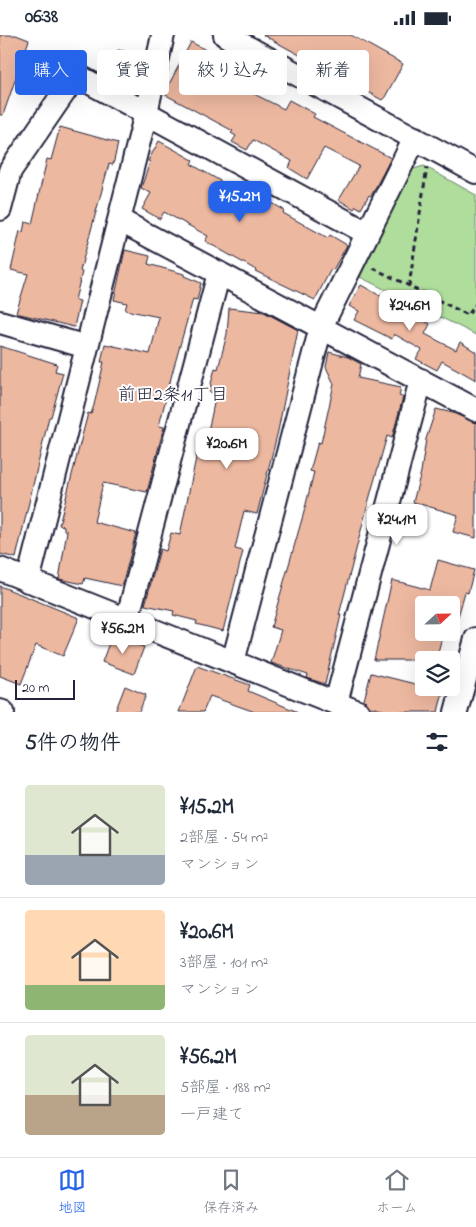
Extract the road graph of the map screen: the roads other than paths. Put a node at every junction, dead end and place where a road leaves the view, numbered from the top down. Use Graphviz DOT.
graph roads {
  1 [pos="163,35"];
  2 [pos="225,35"];
  3 [pos="146,113"];
  4 [pos="415,138"];
  5 [pos="476,172"];
  6 [pos="0,209"];
  7 [pos="119,220"];
  8 [pos="367,233"];
  9 [pos="219,273"];
  10 [pos="0,322"];
  11 [pos="321,327"];
  12 [pos="87,347"];
  13 [pos="421,380"];
  14 [pos="476,410"];
  15 [pos="0,569"];
  16 [pos="28,581"];
  17 [pos="128,620"];
  18 [pos="476,639"];
  19 [pos="233,662"];
  20 [pos="336,703"];
  21 [pos="358,712"];
  22 [pos="456,712"];
  1 -- 3 [label="street"];
  2 -- 4 [label="street"];
  3 -- 6 [label="street"];
  3 -- 7 [label="street"];
  3 -- 8 [label="street"];
  4 -- 5 [label="street"];
  4 -- 8 [label="street"];
  7 -- 9 [label="street"];
  7 -- 12 [label="street"];
  8 -- 11 [label="street"];
  9 -- 11 [label="street"];
  9 -- 17 [label="street"];
  10 -- 12 [label="street"];
  11 -- 13 [label="street"];
  11 -- 19 [label="street"];
  12 -- 16 [label="street"];
  13 -- 14 [label="street"];
  13 -- 20 [label="street"];
  15 -- 16 [label="street"];
  16 -- 17 [label="street"];
  17 -- 19 [label="street"];
  18 -- 22 [label="street"];
  19 -- 20 [label="street"];
  20 -- 21 [label="street"];
}
